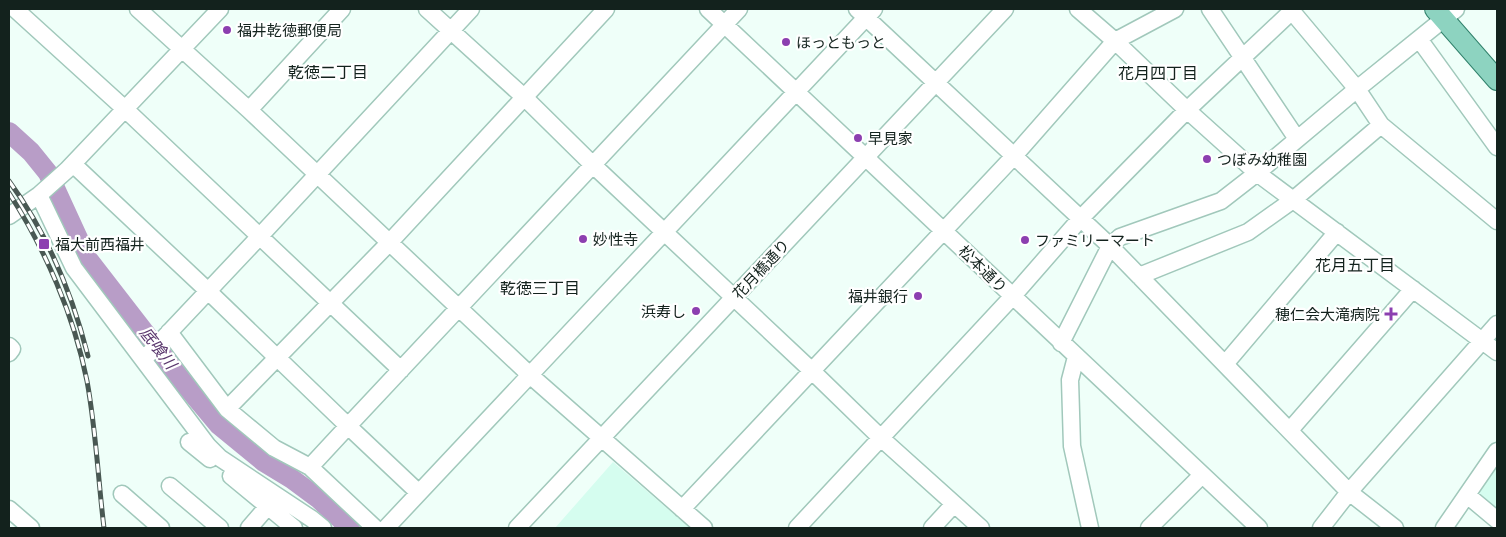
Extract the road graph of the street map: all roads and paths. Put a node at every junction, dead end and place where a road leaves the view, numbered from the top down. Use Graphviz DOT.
graph roads {
  1 [pos="15,9"];
  2 [pos="138,9"];
  3 [pos="220,9"];
  4 [pos="342,9"];
  5 [pos="427,9"];
  6 [pos="471,9"];
  7 [pos="606,9"];
  8 [pos="708,9"];
  9 [pos="739,9"];
  10 [pos="1005,9"];
  11 [pos="1078,9"];
  12 [pos="1175,9"];
  13 [pos="1210,9"];
  14 [pos="1291,10"];
  15 [pos="866,12"];
  16 [pos="1445,12"];
  17 [pos="724,24"];
  18 [pos="450,31"];
  19 [pos="1419,39"];
  20 [pos="1115,41"];
  21 [pos="182,50"];
  22 [pos="1243,58"];
  23 [pos="1497,80"];
  24 [pos="935,83"];
  25 [pos="1357,89"];
  26 [pos="795,92"];
  27 [pos="524,97"];
  28 [pos="125,110"];
  29 [pos="249,110"];
  30 [pos="1188,110"];
  31 [pos="1380,125"];
  32 [pos="1297,139"];
  33 [pos="1497,147"];
  34 [pos="1014,156"];
  35 [pos="865,157"];
  36 [pos="593,165"];
  37 [pos="69,168"];
  38 [pos="1257,173"];
  39 [pos="317,175"];
  40 [pos="41,194"];
  41 [pos="1293,200"];
  42 [pos="9,216"];
  43 [pos="1080,218"];
  44 [pos="1497,221"];
  45 [pos="944,231"];
  46 [pos="665,232"];
  47 [pos="1337,232"];
  48 [pos="260,236"];
  49 [pos="389,243"];
  50 [pos="1110,246"];
  51 [pos="1140,276"];
  52 [pos="1413,289"];
  53 [pos="208,291"];
  54 [pos="1012,297"];
  55 [pos="734,298"];
  56 [pos="331,304"];
  57 [pos="460,309"];
  58 [pos="1497,324"];
  59 [pos="169,332"];
  60 [pos="1482,341"];
  61 [pos="1061,343"];
  62 [pos="9,346"];
  63 [pos="1497,352"];
  64 [pos="9,353"];
  65 [pos="1076,357"];
  66 [pos="144,359"];
  67 [pos="278,359"];
  68 [pos="1225,364"];
  69 [pos="402,370"];
  70 [pos="811,370"];
  71 [pos="531,376"];
  72 [pos="227,409"];
  73 [pos="348,426"];
  74 [pos="1290,430"];
  75 [pos="602,439"];
  76 [pos="882,439"];
  77 [pos="190,442"];
  78 [pos="1497,451"];
  79 [pos="310,467"];
  80 [pos="1202,475"];
  81 [pos="170,486"];
  82 [pos="1350,492"];
  83 [pos="420,493"];
  84 [pos="122,494"];
  85 [pos="1467,495"];
  86 [pos="954,504"];
  87 [pos="268,506"];
  88 [pos="9,509"];
  89 [pos="682,510"];
  90 [pos="1497,520"];
  91 [pos="150,525"];
  92 [pos="31,528"];
  93 [pos="220,528"];
  94 [pos="249,528"];
  95 [pos="294,528"];
  96 [pos="323,528"];
  97 [pos="375,528"];
  98 [pos="386,528"];
  99 [pos="517,528"];
  100 [pos="704,528"];
  101 [pos="797,528"];
  102 [pos="932,528"];
  103 [pos="981,528"];
  104 [pos="1090,528"];
  105 [pos="1149,528"];
  106 [pos="1259,528"];
  107 [pos="1321,528"];
  108 [pos="1395,528"];
  109 [pos="1444,528"];
  1 -- 28 [label="street"];
  2 -- 21 [label="street"];
  3 -- 21 [label="street"];
  4 -- 29 [label="street"];
  5 -- 18 [label="street"];
  6 -- 18 [label="street"];
  7 -- 27 [label="street"];
  8 -- 17 [label="street, 松本通り"];
  9 -- 17 [label="street"];
  10 -- 24 [label="street, 花月橋通り"];
  11 -- 20 [label="street"];
  12 -- 20 [label="street"];
  13 -- 22 [label="street"];
  14 -- 22 [label="street"];
  14 -- 25 [label="street"];
  15 -- 24 [label="street"];
  15 -- 26 [label="street"];
  16 -- 19 [label="street"];
  16 -- 23 [label="main road"];
  17 -- 26 [label="street, 松本通り"];
  17 -- 36 [label="street"];
  18 -- 27 [label="street"];
  18 -- 39 [label="street"];
  19 -- 25 [label="street"];
  19 -- 33 [label="street"];
  20 -- 30 [label="street"];
  20 -- 34 [label="street"];
  21 -- 28 [label="street"];
  21 -- 29 [label="street"];
  22 -- 30 [label="street"];
  22 -- 32 [label="street"];
  24 -- 34 [label="street"];
  24 -- 35 [label="street, 花月橋通り"];
  25 -- 31 [label="street"];
  25 -- 32 [label="street"];
  26 -- 35 [label="street, 松本通り"];
  26 -- 46 [label="street"];
  27 -- 36 [label="street"];
  27 -- 49 [label="street"];
  28 -- 37 [label="street"];
  28 -- 48 [label="street"];
  29 -- 39 [label="street"];
  30 -- 38 [label="street"];
  30 -- 43 [label="street"];
  31 -- 41 [label="street"];
  31 -- 44 [label="street"];
  32 -- 38 [label="street"];
  34 -- 43 [label="street"];
  34 -- 45 [label="street"];
  35 -- 45 [label="street, 松本通り"];
  35 -- 55 [label="street, 花月橋通り"];
  36 -- 46 [label="street"];
  36 -- 57 [label="street"];
  37 -- 40 [label="street"];
  37 -- 53 [label="street"];
  38 -- 41 [label="street"];
  38 -- 50 [label="street"];
  39 -- 48 [label="street"];
  39 -- 49 [label="street"];
  40 -- 42 [label="street"];
  40 -- 66 [label="street"];
  41 -- 47 [label="street"];
  41 -- 51 [label="street"];
  43 -- 50 [label="street"];
  43 -- 54 [label="street"];
  45 -- 54 [label="street, 松本通り"];
  45 -- 70 [label="street"];
  46 -- 55 [label="street"];
  46 -- 71 [label="street"];
  47 -- 52 [label="street"];
  47 -- 68 [label="street"];
  48 -- 53 [label="street"];
  48 -- 56 [label="street"];
  49 -- 56 [label="street"];
  49 -- 57 [label="street"];
  50 -- 51 [label="street"];
  50 -- 61 [label="street"];
  51 -- 68 [label="street"];
  52 -- 60 [label="street"];
  52 -- 74 [label="street"];
  53 -- 59 [label="street"];
  53 -- 67 [label="street"];
  54 -- 61 [label="street, 松本通り"];
  54 -- 76 [label="street"];
  55 -- 70 [label="street"];
  55 -- 75 [label="street, 花月橋通り"];
  56 -- 67 [label="street"];
  56 -- 69 [label="street"];
  57 -- 69 [label="street"];
  57 -- 71 [label="street"];
  58 -- 60 [label="street"];
  59 -- 66 [label="street"];
  59 -- 72 [label="street"];
  60 -- 63 [label="street"];
  60 -- 82 [label="street"];
  61 -- 65 [label="street, 松本通り"];
  62 -- 64 [label="street"];
  65 -- 80 [label="street, 松本通り"];
  65 -- 104 [label="street"];
  66 -- 96 [label="street"];
  67 -- 72 [label="street"];
  67 -- 73 [label="street"];
  68 -- 74 [label="street"];
  69 -- 73 [label="street"];
  70 -- 76 [label="street"];
  70 -- 89 [label="street"];
  71 -- 75 [label="street"];
  71 -- 83 [label="street"];
  72 -- 79 [label="street"];
  73 -- 79 [label="street"];
  73 -- 83 [label="street"];
  74 -- 82 [label="street"];
  75 -- 89 [label="street"];
  75 -- 99 [label="street, 花月橋通り"];
  76 -- 86 [label="street"];
  76 -- 101 [label="street"];
  77 -- 87 [label="street"];
  78 -- 85 [label="street"];
  79 -- 97 [label="street"];
  80 -- 105 [label="street"];
  80 -- 106 [label="street, 松本通り"];
  81 -- 93 [label="street"];
  82 -- 107 [label="street"];
  82 -- 108 [label="street"];
  83 -- 98 [label="street"];
  84 -- 91 [label="street"];
  85 -- 90 [label="street"];
  85 -- 109 [label="street"];
  86 -- 102 [label="street"];
  86 -- 103 [label="street"];
  87 -- 94 [label="street"];
  87 -- 95 [label="street"];
  88 -- 92 [label="street"];
  89 -- 100 [label="street"];
}
